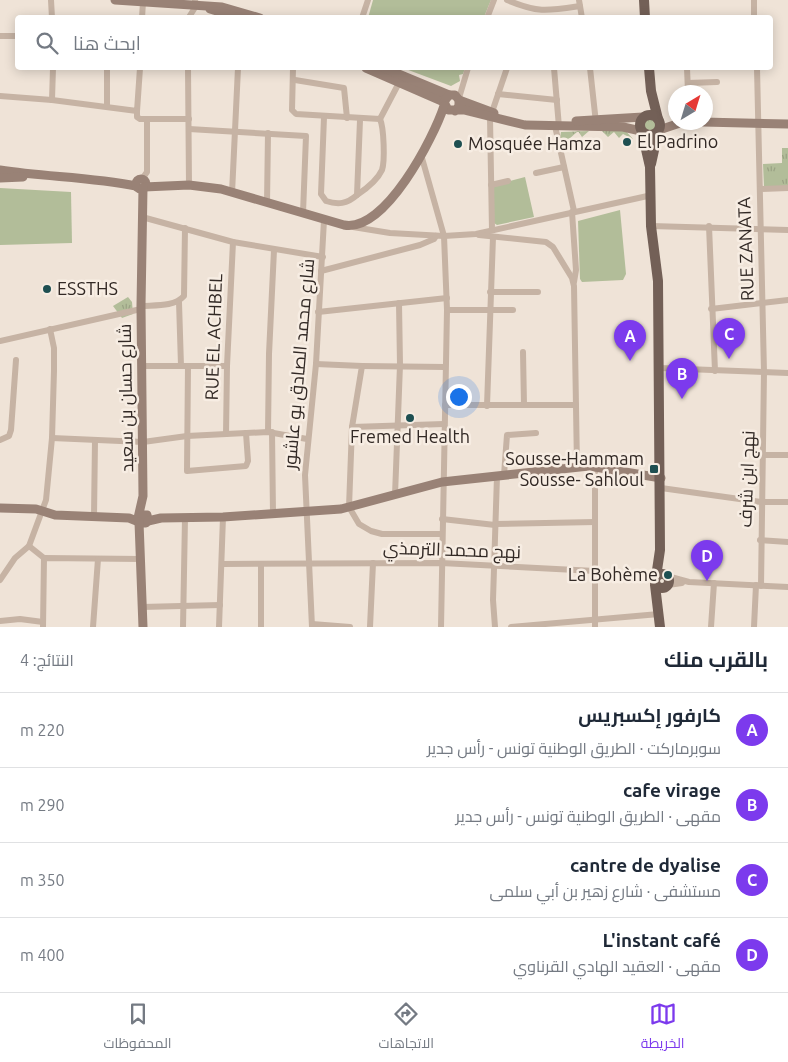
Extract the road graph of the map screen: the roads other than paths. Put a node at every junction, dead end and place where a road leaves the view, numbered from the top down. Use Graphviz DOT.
graph roads {
  1 [pos="51,0"];
  2 [pos="115,0"];
  3 [pos="368,0"];
  4 [pos="494,0"];
  5 [pos="507,0"];
  6 [pos="644,0"];
  7 [pos="754,0"];
  8 [pos="143,2"];
  9 [pos="192,3"];
  10 [pos="580,3"];
  11 [pos="208,8"];
  12 [pos="530,9"];
  13 [pos="547,14"];
  14 [pos="52,15"];
  15 [pos="142,15"];
  16 [pos="230,15"];
  17 [pos="250,15"];
  18 [pos="363,15"];
  19 [pos="488,15"];
  20 [pos="527,15"];
  21 [pos="645,15"];
  22 [pos="754,15"];
  23 [pos="0,36"];
  24 [pos="15,36"];
  25 [pos="53,70"];
  26 [pos="107,70"];
  27 [pos="140,70"];
  28 [pos="188,70"];
  29 [pos="238,70"];
  30 [pos="292,70"];
  31 [pos="373,70"];
  32 [pos="388,70"];
  33 [pos="467,70"];
  34 [pos="506,70"];
  35 [pos="554,70"];
  36 [pos="590,70"];
  37 [pos="650,70"];
  38 [pos="687,70"];
  39 [pos="757,70"];
  40 [pos="402,78"];
  41 [pos="295,80"];
  42 [pos="717,82"];
  43 [pos="688,83"];
  44 [pos="651,91"];
  45 [pos="498,94"];
  46 [pos="0,96"];
  47 [pos="52,100"];
  48 [pos="557,100"];
  49 [pos="452,102"];
  50 [pos="106,106"];
  51 [pos="137,111"];
  52 [pos="490,115"];
  53 [pos="324,117"];
  54 [pos="644,117"];
  55 [pos="347,118"];
  56 [pos="189,119"];
  57 [pos="380,119"];
  58 [pos="147,120"];
  59 [pos="360,120"];
  60 [pos="713,123"];
  61 [pos="597,124"];
  62 [pos="668,124"];
  63 [pos="788,124"];
  64 [pos="558,125"];
  65 [pos="658,125"];
  66 [pos="760,125"];
  67 [pos="189,129"];
  68 [pos="234,131"];
  69 [pos="641,131"];
  70 [pos="268,133"];
  71 [pos="422,158"];
  72 [pos="564,167"];
  73 [pos="650,167"];
  74 [pos="0,170"];
  75 [pos="536,174"];
  76 [pos="43,177"];
  77 [pos="0,178"];
  78 [pos="508,181"];
  79 [pos="141,184"];
  80 [pos="189,184"];
  81 [pos="491,184"];
  82 [pos="788,188"];
  83 [pos="760,189"];
  84 [pos="232,193"];
  85 [pos="652,195"];
  86 [pos="357,196"];
  87 [pos="267,203"];
  88 [pos="573,211"];
  89 [pos="142,213"];
  90 [pos="303,213"];
  91 [pos="324,220"];
  92 [pos="350,226"];
  93 [pos="651,226"];
  94 [pos="709,226"];
  95 [pos="185,228"];
  96 [pos="760,229"];
  97 [pos="788,230"];
  98 [pos="492,234"];
  99 [pos="436,236"];
  100 [pos="444,236"];
  101 [pos="233,242"];
  102 [pos="274,250"];
  103 [pos="323,256"];
  104 [pos="322,271"];
  105 [pos="573,283"];
  106 [pos="490,292"];
  107 [pos="538,292"];
  108 [pos="447,298"];
  109 [pos="788,300"];
  110 [pos="179,302"];
  111 [pos="763,302"];
  112 [pos="399,303"];
  113 [pos="141,307"];
  114 [pos="711,309"];
  115 [pos="447,310"];
  116 [pos="513,310"];
  117 [pos="318,312"];
  118 [pos="489,312"];
  119 [pos="50,329"];
  120 [pos="0,341"];
  121 [pos="523,352"];
  122 [pos="16,360"];
  123 [pos="316,364"];
  124 [pos="400,365"];
  125 [pos="142,366"];
  126 [pos="184,366"];
  127 [pos="227,366"];
  128 [pos="362,366"];
  129 [pos="445,367"];
  130 [pos="660,368"];
  131 [pos="715,371"];
  132 [pos="764,372"];
  133 [pos="788,373"];
  134 [pos="445,405"];
  135 [pos="524,405"];
  136 [pos="576,405"];
  137 [pos="486,406"];
  138 [pos="444,424"];
  139 [pos="352,427"];
  140 [pos="397,427"];
  141 [pos="270,432"];
  142 [pos="246,433"];
  143 [pos="536,433"];
  144 [pos="226,434"];
  145 [pos="187,436"];
  146 [pos="52,438"];
  147 [pos="307,439"];
  148 [pos="0,440"];
  149 [pos="95,440"];
  150 [pos="143,442"];
  151 [pos="763,455"];
  152 [pos="788,455"];
  153 [pos="577,467"];
  154 [pos="595,467"];
  155 [pos="500,476"];
  156 [pos="442,482"];
  157 [pos="660,482"];
  158 [pos="395,495"];
  159 [pos="760,502"];
  160 [pos="788,502"];
  161 [pos="349,507"];
  162 [pos="0,508"];
  163 [pos="305,511"];
  164 [pos="43,512"];
  165 [pos="273,513"];
  166 [pos="94,517"];
  167 [pos="223,517"];
  168 [pos="141,518"];
  169 [pos="184,518"];
  170 [pos="442,518"];
  171 [pos="594,522"];
  172 [pos="495,524"];
  173 [pos="441,534"];
  174 [pos="760,540"];
  175 [pos="788,542"];
  176 [pos="29,546"];
  177 [pos="44,558"];
  178 [pos="98,559"];
  179 [pos="142,559"];
  180 [pos="308,562"];
  181 [pos="441,562"];
  182 [pos="373,563"];
  183 [pos="222,564"];
  184 [pos="261,564"];
  185 [pos="494,566"];
  186 [pos="595,570"];
  187 [pos="0,580"];
  188 [pos="663,581"];
  189 [pos="714,584"];
  190 [pos="758,586"];
  191 [pos="788,587"];
  192 [pos="184,606"];
  193 [pos="220,606"];
  194 [pos="142,607"];
  195 [pos="660,614"];
  196 [pos="0,621"];
  197 [pos="595,624"];
  198 [pos="43,625"];
  199 [pos="312,625"];
  200 [pos="554,625"];
  201 [pos="93,627"];
  202 [pos="143,627"];
  203 [pos="183,627"];
  204 [pos="219,627"];
  205 [pos="261,627"];
  206 [pos="350,627"];
  207 [pos="370,627"];
  208 [pos="441,627"];
  209 [pos="495,627"];
  210 [pos="511,627"];
  211 [pos="660,627"];
  212 [pos="711,627"];
  213 [pos="754,627"];
  1 -- 14 [label="street"];
  2 -- 8 [label="street"];
  3 -- 18 [label="street"];
  4 -- 19 [label="street"];
  5 -- 12 [label="street"];
  6 -- 21 [label="main road"];
  7 -- 22 [label="street"];
  8 -- 9 [label="street"];
  8 -- 15 [label="street"];
  9 -- 11 [label="street"];
  10 -- 13 [label="street"];
  11 -- 16 [label="street"];
  11 -- 17 [label="street"];
  12 -- 13 [label="street"];
  12 -- 20 [label="street"];
  23 -- 24 [label="street"];
  25 -- 47 [label="street"];
  26 -- 50 [label="street"];
  27 -- 51 [label="street"];
  28 -- 56 [label="street"];
  29 -- 68 [label="street"];
  30 -- 53 [label="street"];
  31 -- 40 [label="street"];
  32 -- 40 [label="street"];
  33 -- 49 [label="street"];
  34 -- 45 [label="street"];
  35 -- 48 [label="street"];
  36 -- 61 [label="street"];
  37 -- 44 [label="main road"];
  38 -- 43 [label="street"];
  39 -- 66 [label="street"];
  40 -- 49 [label="street"];
  40 -- 57 [label="street"];
  41 -- 55 [label="street"];
  42 -- 43 [label="street"];
  44 -- 54 [label="main road"];
  44 -- 65 [label="main road"];
  45 -- 48 [label="street"];
  45 -- 52 [label="street"];
  46 -- 47 [label="street"];
  47 -- 50 [label="street"];
  48 -- 64 [label="street"];
  49 -- 52 [label="street"];
  49 -- 71 [label="street"];
  50 -- 51 [label="street"];
  51 -- 58 [label="street"];
  52 -- 64 [label="street"];
  52 -- 81 [label="street"];
  53 -- 55 [label="street"];
  53 -- 86 [label="street"];
  54 -- 61 [label="street"];
  54 -- 65 [label="main road"];
  54 -- 69 [label="main road"];
  55 -- 59 [label="street"];
  56 -- 58 [label="street"];
  56 -- 67 [label="street"];
  57 -- 59 [label="street"];
  57 -- 86 [label="street"];
  58 -- 79 [label="street"];
  59 -- 86 [label="street"];
  60 -- 66 [label="street"];
  61 -- 64 [label="street"];
  61 -- 69 [label="street"];
  62 -- 65 [label="street"];
  63 -- 66 [label="street"];
  64 -- 72 [label="street"];
  65 -- 69 [label="main road"];
  65 -- 73 [label="main road"];
  66 -- 83 [label="street, RUE ZANATA"];
  67 -- 68 [label="street"];
  67 -- 80 [label="street"];
  68 -- 70 [label="street"];
  68 -- 84 [label="street"];
  69 -- 73 [label="main road"];
  70 -- 87 [label="street"];
  70 -- 90 [label="street"];
  71 -- 92 [label="street"];
  71 -- 100 [label="street"];
  72 -- 75 [label="street"];
  72 -- 88 [label="street"];
  73 -- 85 [label="main road"];
  74 -- 76 [label="street"];
  76 -- 77 [label="street"];
  76 -- 79 [label="street"];
  78 -- 81 [label="street"];
  79 -- 80 [label="street"];
  79 -- 89 [label="street, شارع حسان بن سعيد"];
  80 -- 84 [label="street"];
  81 -- 98 [label="street"];
  82 -- 83 [label="street"];
  83 -- 96 [label="street, RUE ZANATA"];
  84 -- 87 [label="street"];
  85 -- 88 [label="street"];
  85 -- 93 [label="main road"];
  87 -- 90 [label="street"];
  88 -- 98 [label="street"];
  88 -- 105 [label="street"];
  89 -- 95 [label="street"];
  89 -- 113 [label="street, شارع حسان بن سعيد"];
  90 -- 91 [label="street"];
  91 -- 92 [label="street"];
  91 -- 103 [label="street, شارع محمد الصادق بو عاشور"];
  92 -- 99 [label="street"];
  93 -- 94 [label="street"];
  93 -- 130 [label="main road"];
  94 -- 96 [label="street"];
  94 -- 114 [label="street"];
  95 -- 101 [label="street"];
  95 -- 110 [label="street"];
  96 -- 97 [label="street"];
  96 -- 111 [label="street, RUE ZANATA"];
  98 -- 100 [label="street"];
  98 -- 105 [label="street"];
  98 -- 106 [label="street"];
  99 -- 100 [label="street"];
  99 -- 104 [label="street"];
  100 -- 108 [label="street"];
  101 -- 102 [label="street"];
  101 -- 127 [label="street, RUE EL ACHBEL"];
  102 -- 103 [label="street"];
  102 -- 141 [label="street"];
  103 -- 104 [label="street, شارع محمد الصادق بو عاشور"];
  104 -- 117 [label="street, شارع محمد الصادق بو عاشور"];
  105 -- 136 [label="street"];
  106 -- 107 [label="street"];
  106 -- 118 [label="street"];
  108 -- 112 [label="street"];
  108 -- 115 [label="street"];
  109 -- 111 [label="street"];
  110 -- 113 [label="street"];
  110 -- 126 [label="street"];
  111 -- 114 [label="street"];
  111 -- 132 [label="street, RUE ZANATA"];
  112 -- 117 [label="street"];
  112 -- 124 [label="street"];
  113 -- 119 [label="street"];
  113 -- 125 [label="street, شارع حسان بن سعيد"];
  114 -- 131 [label="street"];
  115 -- 118 [label="street"];
  115 -- 129 [label="street"];
  116 -- 118 [label="street"];
  117 -- 123 [label="street, شارع محمد الصادق بو عاشور"];
  118 -- 137 [label="street"];
  119 -- 120 [label="street"];
  119 -- 146 [label="street"];
  121 -- 135 [label="street"];
  122 -- 148 [label="street"];
  123 -- 128 [label="street"];
  123 -- 147 [label="street, شارع محمد الصادق بو عاشور"];
  124 -- 128 [label="street"];
  124 -- 129 [label="street"];
  124 -- 140 [label="street"];
  125 -- 126 [label="street"];
  125 -- 150 [label="street, شارع حسان بن سعيد"];
  126 -- 127 [label="street"];
  126 -- 145 [label="street"];
  127 -- 144 [label="street, RUE EL ACHBEL"];
  128 -- 139 [label="street"];
  129 -- 134 [label="street"];
  130 -- 131 [label="street"];
  130 -- 157 [label="main road"];
  131 -- 132 [label="street"];
  132 -- 133 [label="street"];
  132 -- 151 [label="street, نهج ابن شرف"];
  134 -- 137 [label="street"];
  134 -- 138 [label="street"];
  135 -- 136 [label="street"];
  135 -- 137 [label="street"];
  136 -- 153 [label="street"];
  138 -- 140 [label="street"];
  138 -- 156 [label="street"];
  139 -- 140 [label="street"];
  139 -- 161 [label="street"];
  140 -- 158 [label="street"];
  141 -- 142 [label="street"];
  141 -- 147 [label="street"];
  141 -- 165 [label="street"];
  142 -- 144 [label="street"];
  142 -- 145 [label="street"];
  143 -- 155 [label="street"];
  144 -- 145 [label="street"];
  145 -- 150 [label="street"];
  146 -- 149 [label="street"];
  146 -- 164 [label="street"];
  147 -- 163 [label="street, شارع محمد الصادق بو عاشور"];
  149 -- 150 [label="street"];
  149 -- 166 [label="street"];
  150 -- 168 [label="street, شارع حسان بن سعيد"];
  151 -- 152 [label="street"];
  151 -- 159 [label="street, نهج ابن شرف"];
  153 -- 154 [label="street"];
  153 -- 155 [label="street"];
  154 -- 157 [label="street"];
  154 -- 171 [label="street"];
  155 -- 156 [label="street"];
  155 -- 172 [label="street"];
  156 -- 158 [label="street"];
  156 -- 170 [label="street"];
  157 -- 159 [label="street"];
  157 -- 188 [label="main road"];
  158 -- 161 [label="street"];
  159 -- 160 [label="street"];
  159 -- 174 [label="street, نهج ابن شرف"];
  161 -- 163 [label="street"];
  161 -- 173 [label="street"];
  162 -- 164 [label="street"];
  163 -- 165 [label="street"];
  163 -- 180 [label="street, شارع محمد الصادق بو عاشور"];
  164 -- 166 [label="street"];
  164 -- 176 [label="street"];
  165 -- 167 [label="street"];
  166 -- 168 [label="street"];
  167 -- 169 [label="street"];
  167 -- 183 [label="street"];
  168 -- 169 [label="street"];
  168 -- 179 [label="street, شارع حسان بن سعيد"];
  169 -- 192 [label="street"];
  170 -- 172 [label="street"];
  170 -- 173 [label="street"];
  171 -- 172 [label="street"];
  171 -- 186 [label="street"];
  172 -- 185 [label="street"];
  173 -- 181 [label="street"];
  174 -- 175 [label="street"];
  174 -- 190 [label="street, نهج ابن شرف"];
  176 -- 177 [label="street"];
  176 -- 187 [label="street"];
  177 -- 178 [label="street"];
  177 -- 198 [label="street"];
  178 -- 179 [label="street"];
  178 -- 201 [label="street"];
  179 -- 194 [label="street, شارع حسان بن سعيد"];
  180 -- 182 [label="street, نهج محمد الترمذي"];
  180 -- 184 [label="street, نهج محمد الترمذي"];
  180 -- 199 [label="street"];
  181 -- 182 [label="street, نهج محمد الترمذي"];
  181 -- 185 [label="street, نهج محمد الترمذي"];
  181 -- 208 [label="street"];
  182 -- 207 [label="street"];
  183 -- 184 [label="street, نهج محمد الترمذي"];
  183 -- 193 [label="street"];
  184 -- 205 [label="street"];
  185 -- 186 [label="street, نهج محمد الترمذي"];
  185 -- 209 [label="street"];
  186 -- 197 [label="street"];
  188 -- 189 [label="street"];
  188 -- 195 [label="main road"];
  189 -- 190 [label="street"];
  189 -- 212 [label="street"];
  190 -- 191 [label="street"];
  190 -- 213 [label="street, نهج ابن شرف"];
  192 -- 193 [label="street"];
  192 -- 194 [label="street"];
  192 -- 203 [label="street"];
  193 -- 204 [label="street"];
  194 -- 202 [label="street, شارع حسان بن سعيد"];
  195 -- 197 [label="street"];
  195 -- 211 [label="main road"];
  196 -- 198 [label="street"];
  197 -- 200 [label="street"];
  199 -- 206 [label="street"];
  200 -- 210 [label="street"];
}
